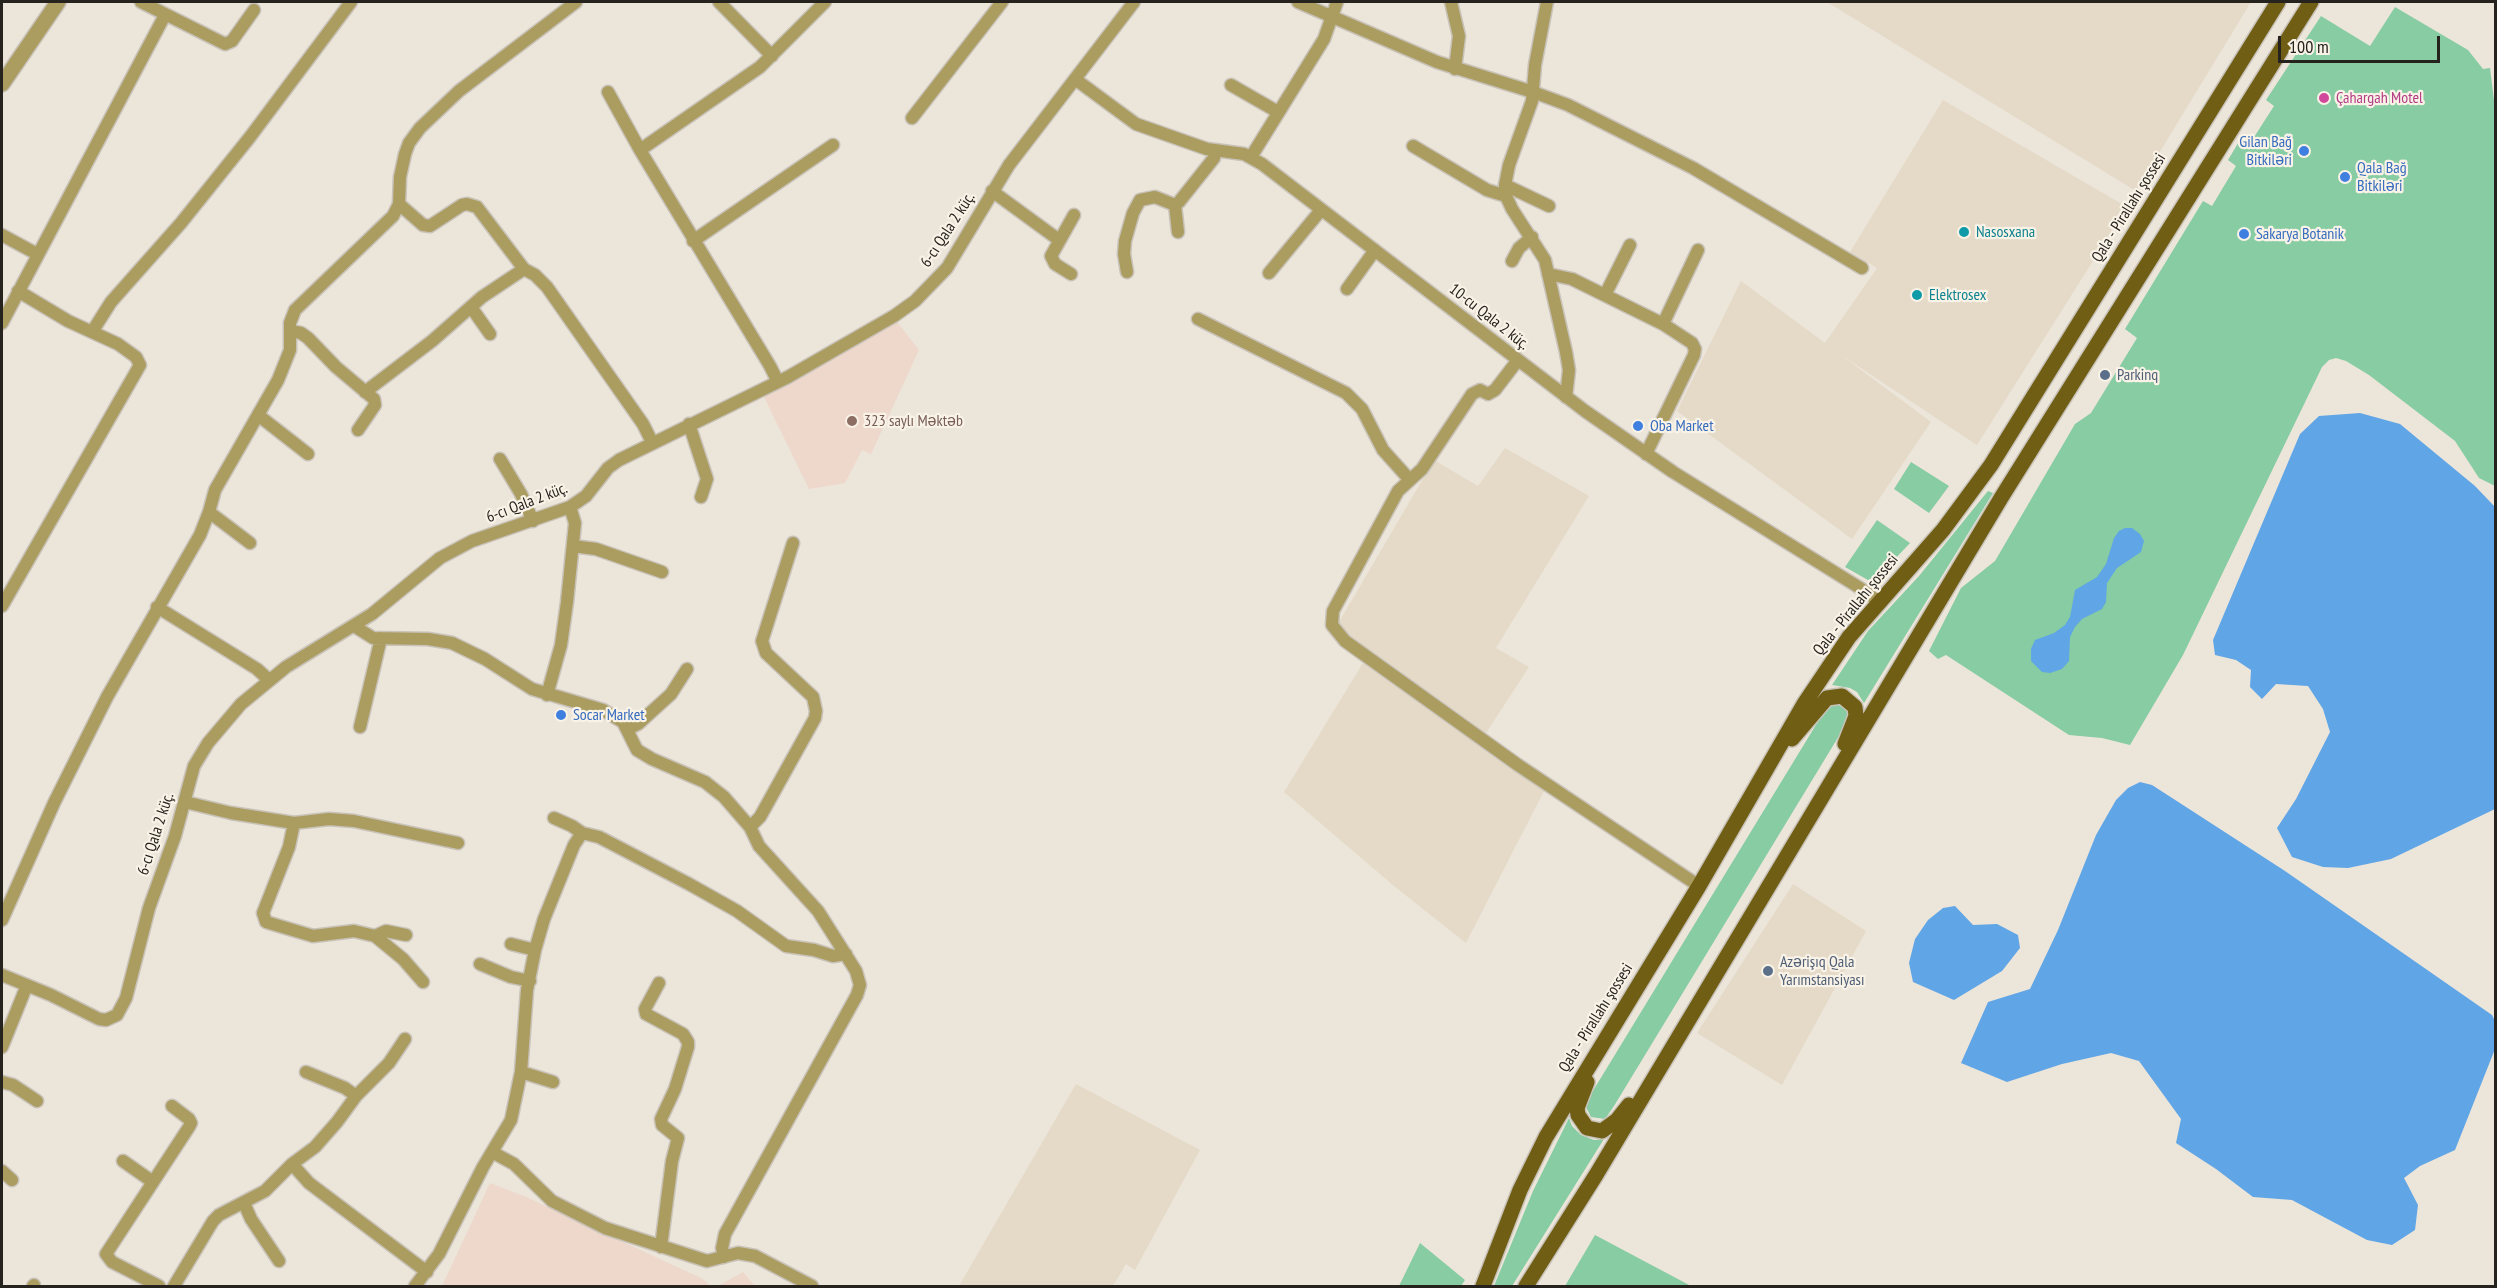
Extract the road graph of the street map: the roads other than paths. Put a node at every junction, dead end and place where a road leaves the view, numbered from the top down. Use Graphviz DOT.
graph roads {
  1 [pos="58,2"];
  2 [pos="141,2"];
  3 [pos="351,2"];
  4 [pos="576,2"];
  5 [pos="719,2"];
  6 [pos="825,2"];
  7 [pos="1002,2"];
  8 [pos="1134,2"];
  9 [pos="1298,2"];
  10 [pos="1337,2"];
  11 [pos="1451,2"];
  12 [pos="1547,2"];
  13 [pos="2278,2"];
  14 [pos="2311,2"];
  15 [pos="254,10"];
  16 [pos="165,15"];
  17 [pos="1333,17"];
  18 [pos="772,56"];
  19 [pos="1455,69"];
  20 [pos="1075,79"];
  21 [pos="2,84"];
  22 [pos="1231,85"];
  23 [pos="608,92"];
  24 [pos="1533,92"];
  25 [pos="1278,112"];
  26 [pos="912,118"];
  27 [pos="833,145"];
  28 [pos="1413,146"];
  29 [pos="640,150"];
  30 [pos="1215,151"];
  31 [pos="1251,157"];
  32 [pos="1505,190"];
  33 [pos="992,191"];
  34 [pos="399,204"];
  35 [pos="1175,205"];
  36 [pos="1549,206"];
  37 [pos="1322,210"];
  38 [pos="1074,215"];
  39 [pos="1178,232"];
  40 [pos="2,235"];
  41 [pos="1532,237"];
  42 [pos="693,240"];
  43 [pos="1059,240"];
  44 [pos="1630,245"];
  45 [pos="1375,250"];
  46 [pos="1698,250"];
  47 [pos="37,254"];
  48 [pos="1512,261"];
  49 [pos="1862,268"];
  50 [pos="524,269"];
  51 [pos="1127,272"];
  52 [pos="1269,273"];
  53 [pos="1071,274"];
  54 [pos="1548,274"];
  55 [pos="1347,289"];
  56 [pos="18,291"];
  57 [pos="1605,295"];
  58 [pos="471,307"];
  59 [pos="1198,319"];
  60 [pos="2,323"];
  61 [pos="1663,324"];
  62 [pos="291,331"];
  63 [pos="92,332"];
  64 [pos="490,334"];
  65 [pos="1518,360"];
  66 [pos="778,382"];
  67 [pos="365,393"];
  68 [pos="1566,397"];
  69 [pos="258,415"];
  70 [pos="689,424"];
  71 [pos="358,430"];
  72 [pos="652,442"];
  73 [pos="308,454"];
  74 [pos="1646,454"];
  75 [pos="500,459"];
  76 [pos="1409,479"];
  77 [pos="701,497"];
  78 [pos="570,507"];
  79 [pos="210,512"];
  80 [pos="533,520"];
  81 [pos="250,543"];
  82 [pos="793,543"];
  83 [pos="573,546"];
  84 [pos="662,572"];
  85 [pos="1878,601"];
  86 [pos="2,606"];
  87 [pos="157,607"];
  88 [pos="354,626"];
  89 [pos="381,638"];
  90 [pos="687,669"];
  91 [pos="269,680"];
  92 [pos="547,695"];
  93 [pos="360,727"];
  94 [pos="628,729"];
  95 [pos="1758,781"];
  96 [pos="184,802"];
  97 [pos="554,818"];
  98 [pos="1810,820"];
  99 [pos="294,823"];
  100 [pos="750,828"];
  101 [pos="582,833"];
  102 [pos="458,843"];
  103 [pos="1699,886"];
  104 [pos="2,920"];
  105 [pos="406,934"];
  106 [pos="375,936"];
  107 [pos="511,944"];
  108 [pos="535,950"];
  109 [pos="846,954"];
  110 [pos="480,964"];
  111 [pos="2,975"];
  112 [pos="530,981"];
  113 [pos="423,982"];
  114 [pos="659,983"];
  115 [pos="27,985"];
  116 [pos="1613,1024"];
  117 [pos="405,1039"];
  118 [pos="2,1047"];
  119 [pos="1662,1066"];
  120 [pos="521,1071"];
  121 [pos="306,1072"];
  122 [pos="2,1082"];
  123 [pos="553,1082"];
  124 [pos="356,1096"];
  125 [pos="37,1101"];
  126 [pos="172,1106"];
  127 [pos="492,1152"];
  128 [pos="123,1161"];
  129 [pos="292,1164"];
  130 [pos="2,1172"];
  131 [pos="12,1180"];
  132 [pos="153,1182"];
  133 [pos="244,1203"];
  134 [pos="661,1247"];
  135 [pos="724,1257"];
  136 [pos="279,1261"];
  137 [pos="427,1272"];
  138 [pos="159,1287"];
  139 [pos="174,1287"];
  140 [pos="415,1287"];
  141 [pos="812,1287"];
  142 [pos="1483,1287"];
  143 [pos="1526,1287"];
  1 -- 21 [label="street"];
  2 -- 16 [label="street"];
  3 -- 63 [label="street"];
  4 -- 34 [label="street"];
  5 -- 18 [label="street"];
  6 -- 18 [label="street"];
  7 -- 26 [label="street"];
  8 -- 20 [label="street, 6-cı Qala 2 küç."];
  9 -- 17 [label="street"];
  10 -- 17 [label="street"];
  11 -- 19 [label="street"];
  12 -- 24 [label="street"];
  13 -- 85 [label="main road, Qala - Pirallahı şossesi"];
  14 -- 98 [label="main road"];
  15 -- 16 [label="street"];
  16 -- 47 [label="street"];
  17 -- 19 [label="street"];
  17 -- 25 [label="street"];
  18 -- 29 [label="street"];
  19 -- 24 [label="street"];
  20 -- 30 [label="street, 10-cu Qala 2 küç."];
  20 -- 33 [label="street, 6-cı Qala 2 küç."];
  22 -- 25 [label="street"];
  23 -- 29 [label="street"];
  24 -- 32 [label="street"];
  24 -- 49 [label="street"];
  25 -- 31 [label="street"];
  27 -- 42 [label="street"];
  28 -- 32 [label="street"];
  29 -- 42 [label="street"];
  30 -- 31 [label="street, 10-cu Qala 2 küç."];
  30 -- 35 [label="street"];
  31 -- 37 [label="street, 10-cu Qala 2 küç."];
  32 -- 36 [label="street"];
  32 -- 41 [label="street"];
  33 -- 43 [label="street"];
  33 -- 66 [label="street, 6-cı Qala 2 küç."];
  34 -- 50 [label="street"];
  34 -- 62 [label="street"];
  35 -- 39 [label="street"];
  35 -- 51 [label="street"];
  37 -- 45 [label="street, 10-cu Qala 2 küç."];
  37 -- 52 [label="street"];
  38 -- 43 [label="street"];
  40 -- 47 [label="street"];
  41 -- 48 [label="street"];
  41 -- 54 [label="street"];
  42 -- 66 [label="street"];
  43 -- 53 [label="street"];
  44 -- 57 [label="street"];
  45 -- 55 [label="street"];
  45 -- 65 [label="street, 10-cu Qala 2 küç."];
  46 -- 61 [label="street"];
  47 -- 56 [label="street"];
  50 -- 58 [label="street"];
  50 -- 72 [label="street"];
  54 -- 57 [label="street"];
  54 -- 68 [label="street"];
  56 -- 60 [label="street"];
  56 -- 63 [label="street"];
  57 -- 61 [label="street"];
  58 -- 64 [label="street"];
  58 -- 67 [label="street"];
  59 -- 76 [label="street"];
  61 -- 74 [label="street"];
  62 -- 67 [label="street"];
  62 -- 69 [label="street"];
  63 -- 86 [label="street"];
  65 -- 68 [label="street, 10-cu Qala 2 küç."];
  65 -- 76 [label="street"];
  66 -- 70 [label="street, 6-cı Qala 2 küç."];
  67 -- 71 [label="street"];
  68 -- 74 [label="street, 10-cu Qala 2 küç."];
  69 -- 73 [label="street"];
  69 -- 79 [label="street"];
  70 -- 72 [label="street, 6-cı Qala 2 küç."];
  70 -- 77 [label="street"];
  72 -- 78 [label="street, 6-cı Qala 2 küç."];
  74 -- 85 [label="street, 10-cu Qala 2 küç."];
  75 -- 80 [label="street"];
  76 -- 103 [label="street"];
  78 -- 80 [label="street, 6-cı Qala 2 küç."];
  78 -- 83 [label="street"];
  79 -- 81 [label="street"];
  79 -- 87 [label="street"];
  80 -- 88 [label="street, 6-cı Qala 2 küç."];
  82 -- 100 [label="street"];
  83 -- 84 [label="street"];
  83 -- 92 [label="street"];
  85 -- 95 [label="main road, Qala - Pirallahı şossesi"];
  87 -- 91 [label="street"];
  87 -- 104 [label="street"];
  88 -- 89 [label="street"];
  88 -- 91 [label="street, 6-cı Qala 2 küç."];
  89 -- 92 [label="street"];
  89 -- 93 [label="street"];
  90 -- 94 [label="street"];
  91 -- 96 [label="street, 6-cı Qala 2 küç."];
  92 -- 94 [label="street"];
  94 -- 100 [label="street"];
  95 -- 98 [label="main road"];
  95 -- 103 [label="main road, Qala - Pirallahı şossesi"];
  96 -- 99 [label="street"];
  96 -- 115 [label="street, 6-cı Qala 2 küç."];
  97 -- 101 [label="street"];
  98 -- 119 [label="main road"];
  99 -- 102 [label="street"];
  99 -- 106 [label="street"];
  100 -- 109 [label="street"];
  101 -- 108 [label="street"];
  101 -- 109 [label="street"];
  103 -- 116 [label="main road, Qala - Pirallahı şossesi"];
  105 -- 106 [label="street"];
  106 -- 113 [label="street"];
  107 -- 108 [label="street"];
  108 -- 112 [label="street"];
  109 -- 135 [label="street"];
  110 -- 112 [label="street"];
  111 -- 115 [label="street, 6-cı Qala 2 küç."];
  112 -- 120 [label="street"];
  114 -- 134 [label="street"];
  115 -- 118 [label="street"];
  116 -- 119 [label="main road"];
  116 -- 142 [label="main road, Qala - Pirallahı şossesi"];
  117 -- 124 [label="street"];
  119 -- 143 [label="main road"];
  120 -- 123 [label="street"];
  120 -- 127 [label="street"];
  121 -- 124 [label="street"];
  122 -- 125 [label="street"];
  124 -- 129 [label="street"];
  126 -- 132 [label="street"];
  127 -- 134 [label="street"];
  127 -- 137 [label="street"];
  128 -- 132 [label="street"];
  129 -- 133 [label="street"];
  129 -- 137 [label="street"];
  130 -- 131 [label="street"];
  132 -- 138 [label="street"];
  133 -- 136 [label="street"];
  133 -- 139 [label="street"];
  134 -- 135 [label="street"];
  135 -- 141 [label="street"];
  137 -- 140 [label="street"];
}
